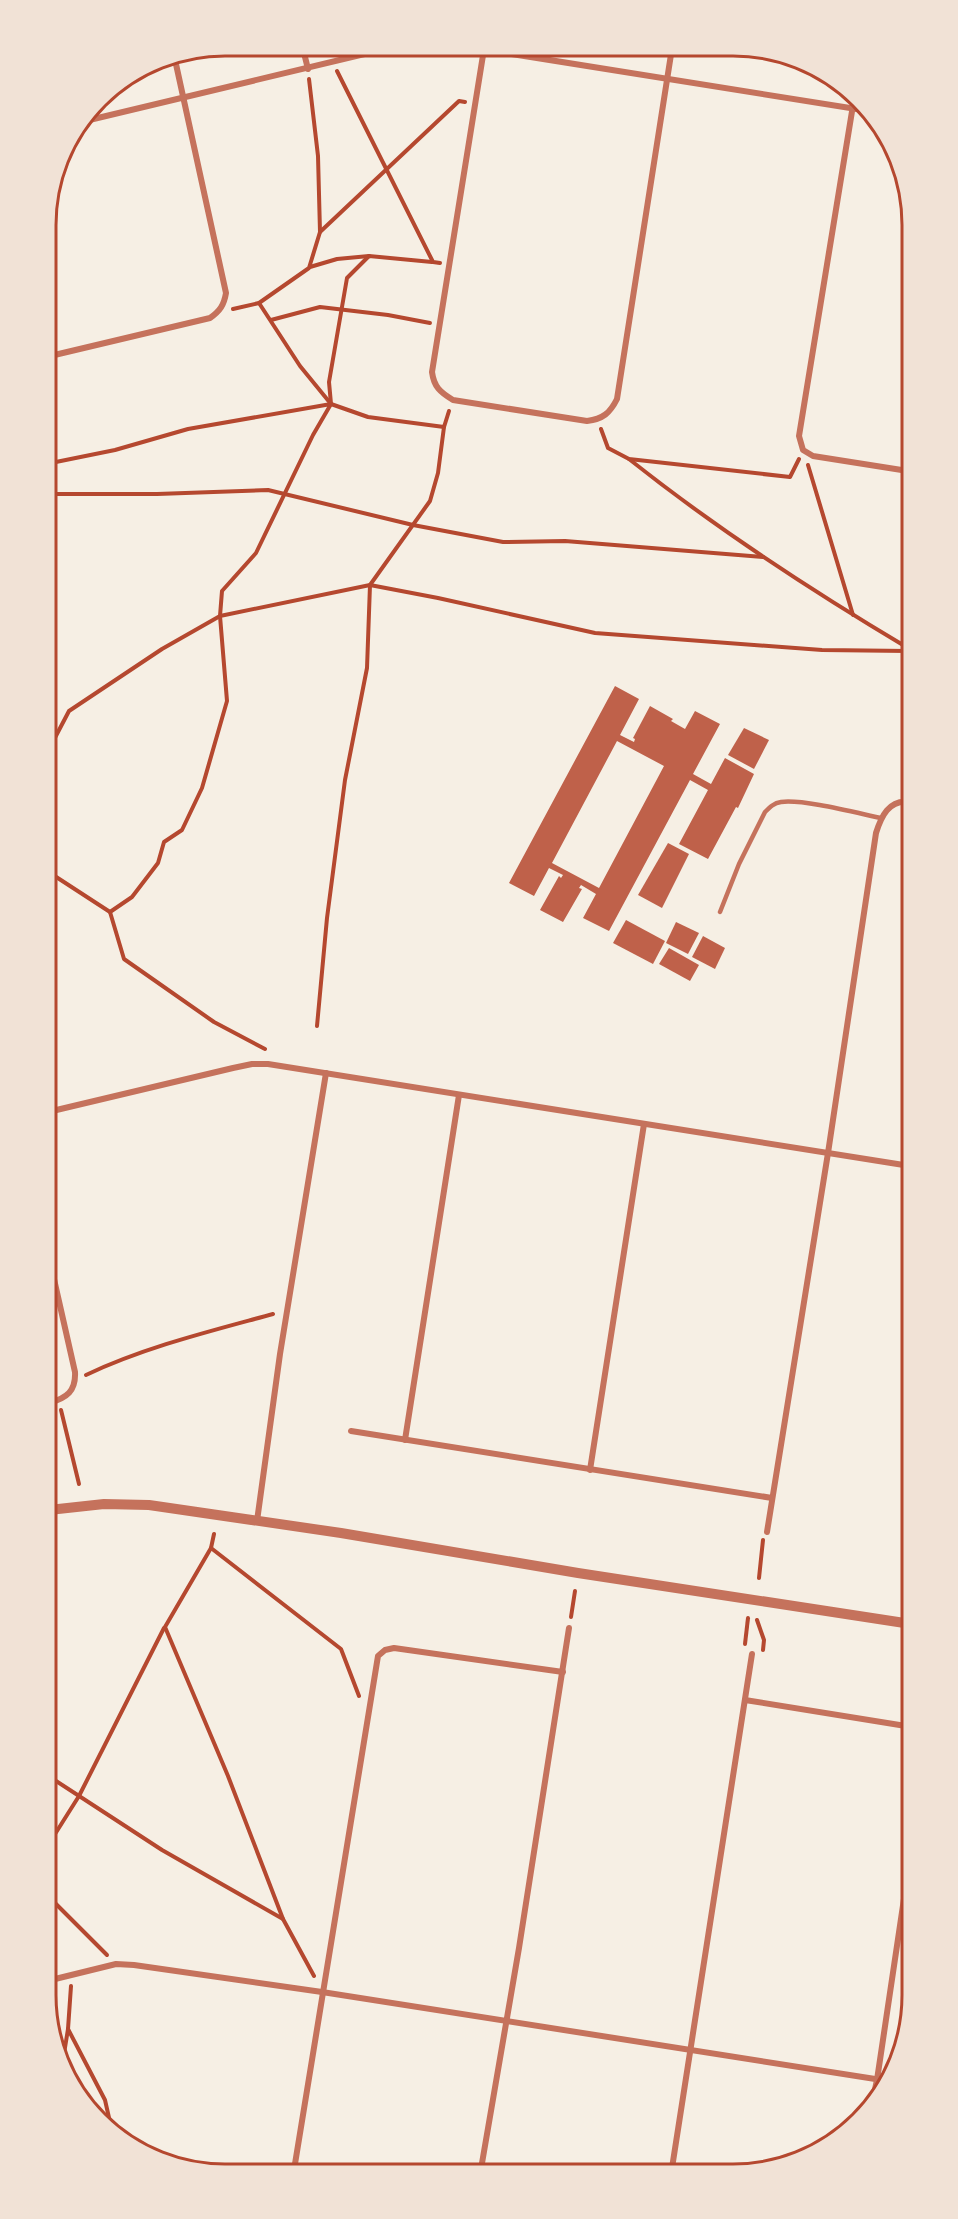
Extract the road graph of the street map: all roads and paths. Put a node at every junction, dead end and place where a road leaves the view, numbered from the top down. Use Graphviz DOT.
graph roads {
  1 [pos="305,56"];
  2 [pos="359,56"];
  3 [pos="483,56"];
  4 [pos="528,56"];
  5 [pos="671,56"];
  6 [pos="176,63"];
  7 [pos="332,63"];
  8 [pos="308,69"];
  9 [pos="667,78"];
  10 [pos="184,97"];
  11 [pos="475,103"];
  12 [pos="852,108"];
  13 [pos="856,109"];
  14 [pos="93,119"];
  15 [pos="386,169"];
  16 [pos="320,232"];
  17 [pos="369,256"];
  18 [pos="433,262"];
  19 [pos="449,264"];
  20 [pos="309,268"];
  21 [pos="259,303"];
  22 [pos="342,310"];
  23 [pos="219,313"];
  24 [pos="271,320"];
  25 [pos="440,325"];
  26 [pos="56,355"];
  27 [pos="453,400"];
  28 [pos="331,404"];
  29 [pos="598,420"];
  30 [pos="444,427"];
  31 [pos="803,450"];
  32 [pos="629,459"];
  33 [pos="56,462"];
  34 [pos="902,470"];
  35 [pos="56,494"];
  36 [pos="284,494"];
  37 [pos="412,525"];
  38 [pos="763,557"];
  39 [pos="370,585"];
  40 [pos="853,615"];
  41 [pos="220,616"];
  42 [pos="902,646"];
  43 [pos="902,650"];
  44 [pos="56,736"];
  45 [pos="902,801"];
  46 [pos="881,818"];
  47 [pos="56,877"];
  48 [pos="110,912"];
  49 [pos="720,912"];
  50 [pos="317,1026"];
  51 [pos="265,1049"];
  52 [pos="326,1073"];
  53 [pos="459,1095"];
  54 [pos="56,1110"];
  55 [pos="644,1124"];
  56 [pos="828,1153"];
  57 [pos="902,1165"];
  58 [pos="56,1288"];
  59 [pos="273,1314"];
  60 [pos="85,1376"];
  61 [pos="56,1401"];
  62 [pos="61,1409"];
  63 [pos="351,1431"];
  64 [pos="405,1440"];
  65 [pos="590,1470"];
  66 [pos="79,1484"];
  67 [pos="772,1498"];
  68 [pos="56,1509"];
  69 [pos="257,1521"];
  70 [pos="214,1534"];
  71 [pos="765,1534"];
  72 [pos="211,1548"];
  73 [pos="759,1578"];
  74 [pos="575,1591"];
  75 [pos="748,1618"];
  76 [pos="902,1623"];
  77 [pos="165,1627"];
  78 [pos="569,1628"];
  79 [pos="744,1652"];
  80 [pos="752,1654"];
  81 [pos="563,1672"];
  82 [pos="745,1700"];
  83 [pos="366,1716"];
  84 [pos="902,1725"];
  85 [pos="56,1781"];
  86 [pos="79,1796"];
  87 [pos="56,1832"];
  88 [pos="56,1904"];
  89 [pos="902,1912"];
  90 [pos="284,1919"];
  91 [pos="116,1965"];
  92 [pos="72,1974"];
  93 [pos="56,1979"];
  94 [pos="322,1992"];
  95 [pos="506,2021"];
  96 [pos="68,2029"];
  97 [pos="65,2049"];
  98 [pos="691,2050"];
  99 [pos="877,2080"];
  100 [pos="876,2084"];
  101 [pos="109,2117"];
  102 [pos="295,2164"];
  103 [pos="482,2164"];
  104 [pos="673,2164"];
  1 -- 8 [label="street"];
  2 -- 7 [label="street"];
  3 -- 11 [label="street"];
  4 -- 9 [label="street"];
  5 -- 9 [label="street"];
  6 -- 10 [label="street"];
  7 -- 8 [label="street"];
  7 -- 15 [label="path"];
  8 -- 10 [label="street"];
  8 -- 16 [label="path"];
  9 -- 12 [label="street"];
  9 -- 29 [label="street"];
  10 -- 14 [label="street"];
  10 -- 23 [label="street"];
  11 -- 15 [label="path"];
  11 -- 19 [label="street"];
  12 -- 13 [label="street"];
  12 -- 31 [label="street"];
  15 -- 16 [label="path"];
  15 -- 18 [label="path"];
  16 -- 20 [label="path"];
  17 -- 18 [label="path"];
  17 -- 20 [label="path"];
  17 -- 22 [label="path"];
  18 -- 19 [label="path"];
  19 -- 25 [label="street"];
  20 -- 21 [label="path"];
  21 -- 23 [label="path"];
  21 -- 24 [label="path"];
  22 -- 24 [label="path"];
  22 -- 25 [label="path"];
  22 -- 28 [label="path"];
  23 -- 26 [label="street"];
  24 -- 28 [label="path"];
  25 -- 27 [label="street"];
  27 -- 29 [label="street"];
  27 -- 30 [label="path"];
  28 -- 30 [label="path"];
  28 -- 33 [label="path"];
  28 -- 36 [label="path"];
  29 -- 32 [label="path"];
  30 -- 37 [label="path"];
  31 -- 32 [label="path"];
  31 -- 34 [label="street"];
  31 -- 40 [label="path"];
  32 -- 38 [label="path"];
  35 -- 36 [label="path"];
  36 -- 37 [label="path"];
  36 -- 41 [label="path"];
  37 -- 38 [label="path"];
  37 -- 39 [label="path"];
  38 -- 40 [label="path"];
  39 -- 41 [label="path"];
  39 -- 43 [label="path"];
  39 -- 50 [label="path"];
  40 -- 42 [label="path"];
  41 -- 44 [label="path"];
  41 -- 48 [label="path"];
  45 -- 46 [label="street"];
  46 -- 49 [label="lane"];
  46 -- 56 [label="street"];
  47 -- 48 [label="path"];
  48 -- 51 [label="path"];
  52 -- 53 [label="street"];
  52 -- 54 [label="street"];
  52 -- 69 [label="street"];
  53 -- 55 [label="street"];
  53 -- 64 [label="street"];
  55 -- 56 [label="street"];
  55 -- 65 [label="street"];
  56 -- 57 [label="street"];
  56 -- 67 [label="street"];
  58 -- 61 [label="street"];
  59 -- 60 [label="path"];
  62 -- 66 [label="path"];
  63 -- 64 [label="street"];
  64 -- 65 [label="street"];
  65 -- 67 [label="street"];
  67 -- 71 [label="street"];
  68 -- 69 [label="street"];
  69 -- 76 [label="street"];
  70 -- 72 [label="path"];
  71 -- 73 [label="path"];
  72 -- 77 [label="path"];
  72 -- 83 [label="path"];
  74 -- 78 [label="path"];
  75 -- 79 [label="path"];
  77 -- 86 [label="path"];
  77 -- 90 [label="path"];
  78 -- 81 [label="street"];
  80 -- 82 [label="street"];
  81 -- 83 [label="street"];
  81 -- 95 [label="street"];
  82 -- 84 [label="street"];
  82 -- 98 [label="street"];
  83 -- 94 [label="street"];
  85 -- 86 [label="path"];
  86 -- 87 [label="path"];
  86 -- 90 [label="path"];
  88 -- 91 [label="path"];
  89 -- 99 [label="street"];
  90 -- 94 [label="path"];
  91 -- 92 [label="street"];
  91 -- 94 [label="street"];
  92 -- 93 [label="street"];
  92 -- 96 [label="path"];
  94 -- 95 [label="street"];
  94 -- 102 [label="street"];
  95 -- 98 [label="street"];
  95 -- 103 [label="street"];
  96 -- 97 [label="path"];
  96 -- 101 [label="path"];
  98 -- 99 [label="street"];
  98 -- 104 [label="street"];
  99 -- 100 [label="street"];
}
